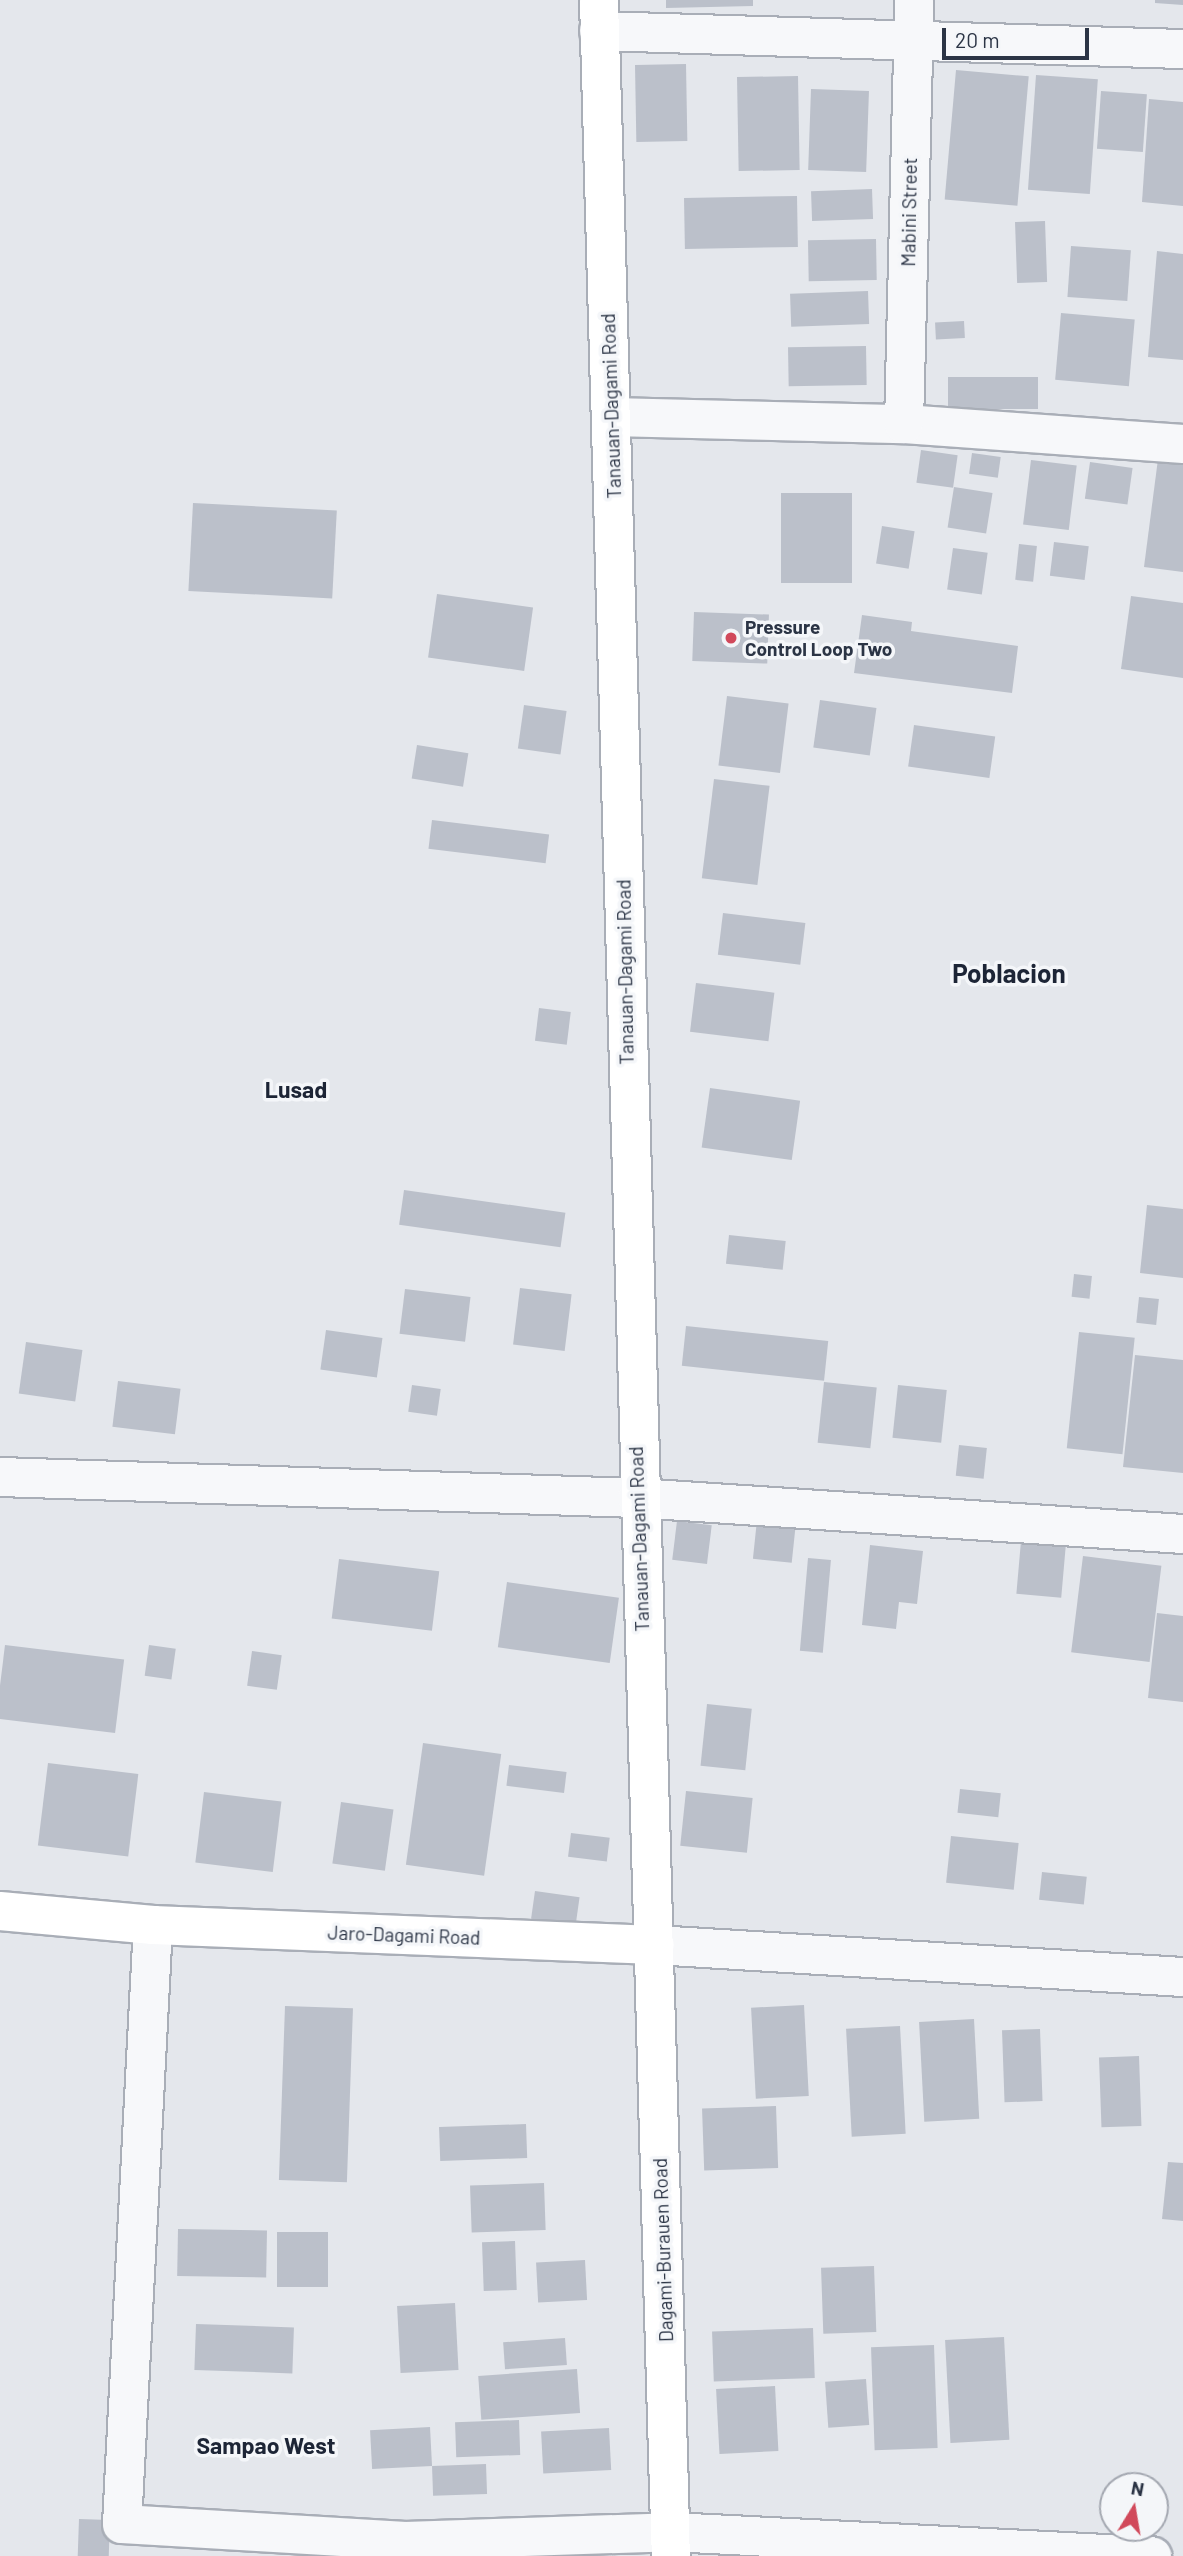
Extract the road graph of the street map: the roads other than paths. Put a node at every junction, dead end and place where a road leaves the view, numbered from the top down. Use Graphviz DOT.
graph roads {
  1 [pos="914,0"];
  2 [pos="599,16"];
  3 [pos="912,38"];
  4 [pos="1183,49"];
  5 [pos="612,417"];
  6 [pos="905,424"];
  7 [pos="1183,444"];
  8 [pos="0,1477"];
  9 [pos="637,1498"];
  10 [pos="1183,1534"];
  11 [pos="0,1911"];
  12 [pos="153,1926"];
  13 [pos="655,1945"];
  14 [pos="1183,1977"];
  15 [pos="671,2544"];
  16 [pos="1152,2556"];
  1 -- 3 [label="street, Mabini Street"];
  2 -- 3 [label="street"];
  2 -- 5 [label="main road, Tanauan-Dagami Road"];
  3 -- 4 [label="street"];
  3 -- 6 [label="street, Mabini Street"];
  5 -- 6 [label="street"];
  5 -- 9 [label="main road, Tanauan-Dagami Road"];
  6 -- 7 [label="street"];
  8 -- 9 [label="street"];
  9 -- 10 [label="street"];
  9 -- 13 [label="main road, Tanauan-Dagami Road"];
  11 -- 12 [label="main road, Jaro-Dagami Road"];
  12 -- 13 [label="main road, Jaro-Dagami Road"];
  12 -- 15 [label="street"];
  13 -- 14 [label="street"];
  13 -- 15 [label="main road, Dagami-Burauen Road"];
  15 -- 16 [label="street"];
}
